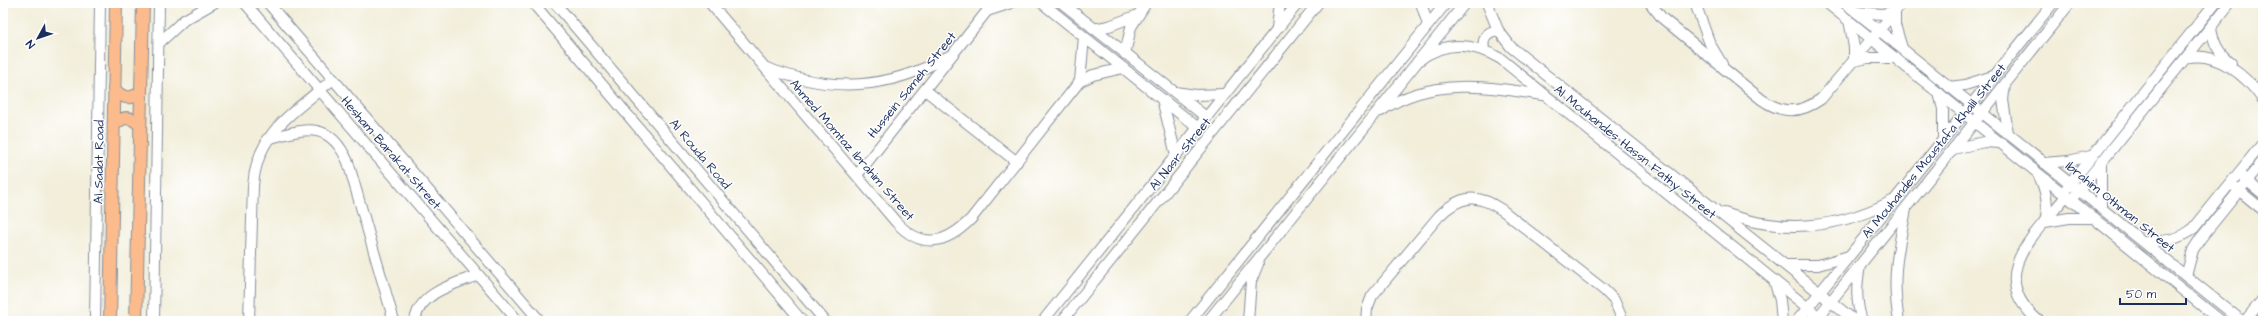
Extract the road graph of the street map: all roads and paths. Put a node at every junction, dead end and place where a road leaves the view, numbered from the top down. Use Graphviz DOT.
graph roads {
  1 [pos="100,3"];
  2 [pos="116,3"];
  3 [pos="143,3"];
  4 [pos="159,3"];
  5 [pos="214,3"];
  6 [pos="245,3"];
  7 [pos="268,3"];
  8 [pos="533,3"];
  9 [pos="555,3"];
  10 [pos="710,3"];
  11 [pos="1011,3"];
  12 [pos="1042,3"];
  13 [pos="1062,3"];
  14 [pos="1146,3"];
  15 [pos="1280,3"];
  16 [pos="1298,3"];
  17 [pos="1318,3"];
  18 [pos="1421,3"];
  19 [pos="1446,3"];
  20 [pos="1465,3"];
  21 [pos="1487,3"];
  22 [pos="1650,3"];
  23 [pos="1695,3"];
  24 [pos="1827,3"];
  25 [pos="1845,3"];
  26 [pos="1902,3"];
  27 [pos="2053,3"];
  28 [pos="2070,3"];
  29 [pos="2215,3"];
  30 [pos="2230,3"];
  31 [pos="989,7"];
  32 [pos="1856,11"];
  33 [pos="1895,12"];
  34 [pos="1138,14"];
  35 [pos="1287,16"];
  36 [pos="1849,20"];
  37 [pos="1428,25"];
  38 [pos="1299,26"];
  39 [pos="2211,27"];
  40 [pos="1093,28"];
  41 [pos="1277,28"];
  42 [pos="1498,30"];
  43 [pos="1879,31"];
  44 [pos="1084,37"];
  45 [pos="1872,39"];
  46 [pos="159,44"];
  47 [pos="1484,50"];
  48 [pos="1903,50"];
  49 [pos="954,53"];
  50 [pos="1125,54"];
  51 [pos="1896,58"];
  52 [pos="2186,58"];
  53 [pos="1418,61"];
  54 [pos="1854,61"];
  55 [pos="765,68"];
  56 [pos="1123,68"];
  57 [pos="1726,70"];
  58 [pos="2241,74"];
  59 [pos="1995,75"];
  60 [pos="333,79"];
  61 [pos="1080,81"];
  62 [pos="2005,84"];
  63 [pos="1949,86"];
  64 [pos="2263,86"];
  65 [pos="114,89"];
  66 [pos="320,90"];
  67 [pos="925,90"];
  68 [pos="1171,91"];
  69 [pos="141,92"];
  70 [pos="1939,93"];
  71 [pos="1225,94"];
  72 [pos="1543,95"];
  73 [pos="1162,99"];
  74 [pos="2263,100"];
  75 [pos="1971,105"];
  76 [pos="1982,113"];
  77 [pos="1964,114"];
  78 [pos="1206,117"];
  79 [pos="1369,121"];
  80 [pos="1974,122"];
  81 [pos="114,125"];
  82 [pos="140,125"];
  83 [pos="1198,128"];
  84 [pos="2008,133"];
  85 [pos="267,139"];
  86 [pos="1943,140"];
  87 [pos="2000,143"];
  88 [pos="2263,143"];
  89 [pos="680,149"];
  90 [pos="1953,149"];
  91 [pos="1176,155"];
  92 [pos="2091,156"];
  93 [pos="2263,160"];
  94 [pos="668,161"];
  95 [pos="1017,162"];
  96 [pos="1318,162"];
  97 [pos="2101,162"];
  98 [pos="2044,163"];
  99 [pos="1329,171"];
  100 [pos="2238,173"];
  101 [pos="2038,174"];
  102 [pos="857,175"];
  103 [pos="703,177"];
  104 [pos="2247,181"];
  105 [pos="2070,183"];
  106 [pos="2230,183"];
  107 [pos="690,188"];
  108 [pos="2078,190"];
  109 [pos="2239,190"];
  110 [pos="2263,194"];
  111 [pos="2066,196"];
  112 [pos="1895,199"];
  113 [pos="1907,206"];
  114 [pos="2101,208"];
  115 [pos="1717,210"];
  116 [pos="2263,210"];
  117 [pos="2092,218"];
  118 [pos="2045,222"];
  119 [pos="1112,236"];
  120 [pos="2143,241"];
  121 [pos="1123,244"];
  122 [pos="1261,256"];
  123 [pos="1849,256"];
  124 [pos="1860,264"];
  125 [pos="1785,265"];
  126 [pos="478,275"];
  127 [pos="2186,276"];
  128 [pos="1774,280"];
  129 [pos="1820,293"];
  130 [pos="2263,299"];
  131 [pos="1830,302"];
  132 [pos="1808,308"];
  133 [pos="531,310"];
  134 [pos="1819,319"];
  135 [pos="94,321"];
  136 [pos="110,321"];
  137 [pos="136,321"];
  138 [pos="154,321"];
  139 [pos="249,321"];
  140 [pos="394,321"];
  141 [pos="415,321"];
  142 [pos="518,321"];
  143 [pos="540,321"];
  144 [pos="802,321"];
  145 [pos="826,321"];
  146 [pos="1043,321"];
  147 [pos="1062,321"];
  148 [pos="1190,321"];
  149 [pos="1208,321"];
  150 [pos="1248,321"];
  151 [pos="1366,321"];
  152 [pos="1623,321"];
  153 [pos="1782,321"];
  154 [pos="1797,321"];
  155 [pos="1854,321"];
  156 [pos="1862,321"];
  157 [pos="1899,321"];
  158 [pos="2039,321"];
  159 [pos="2221,321"];
  160 [pos="2244,321"];
  1 -- 135 [label="street"];
  2 -- 65 [label="main road, Al Sadat Road"];
  3 -- 69 [label="main road"];
  4 -- 46 [label="street"];
  5 -- 46 [label="street"];
  6 -- 66 [label="street, Hesham Barakat Street"];
  7 -- 60 [label="street, Hesham Barakat Street"];
  8 -- 94 [label="street"];
  9 -- 89 [label="street, Al Rouda Road"];
  10 -- 55 [label="street, Ahmed Momtaz Ibrahim Street"];
  11 -- 31 [label="street, Hussein Sameh Street"];
  12 -- 44 [label="street"];
  13 -- 40 [label="street"];
  14 -- 34 [label="street"];
  15 -- 41 [label="street"];
  16 -- 35 [label="street"];
  17 -- 38 [label="street, Al Nasr Street"];
  18 -- 37 [label="street"];
  19 -- 37 [label="street"];
  20 -- 53 [label="street"];
  21 -- 42 [label="street, Al Mouhandes Hassn Fathy Street"];
  22 -- 57 [label="street"];
  23 -- 57 [label="street"];
  24 -- 36 [label="street, Ibrahim Othman Street"];
  25 -- 32 [label="street, Ibrahim Othman Street"];
  26 -- 33 [label="street"];
  27 -- 59 [label="street, Al Mouhandes Moustafa Khalil Street"];
  28 -- 62 [label="street, Al Mouhandes Moustafa Khalil Street"];
  29 -- 92 [label="street"];
  30 -- 39 [label="street"];
  31 -- 49 [label="street, Hussein Sameh Street"];
  32 -- 33 [label="street"];
  32 -- 43 [label="street, Ibrahim Othman Street"];
  33 -- 43 [label="street"];
  33 -- 48 [label="street"];
  34 -- 40 [label="street"];
  34 -- 50 [label="street"];
  35 -- 38 [label="street"];
  35 -- 41 [label="street"];
  36 -- 45 [label="street, Ibrahim Othman Street"];
  36 -- 54 [label="street"];
  37 -- 96 [label="street"];
  38 -- 121 [label="street, Al Nasr Street"];
  39 -- 52 [label="street"];
  39 -- 58 [label="street"];
  40 -- 50 [label="street"];
  41 -- 71 [label="street"];
  42 -- 47 [label="street"];
  42 -- 115 [label="street, Al Mouhandes Hassn Fathy Street"];
  43 -- 45 [label="street"];
  43 -- 48 [label="street, Ibrahim Othman Street"];
  44 -- 56 [label="street"];
  44 -- 61 [label="street"];
  45 -- 51 [label="street, Ibrahim Othman Street"];
  45 -- 54 [label="street"];
  46 -- 138 [label="street"];
  47 -- 53 [label="street, Al Mouhandes Hassn Fathy Street"];
  47 -- 72 [label="street, Al Mouhandes Hassn Fathy Street"];
  48 -- 63 [label="street, Ibrahim Othman Street"];
  49 -- 55 [label="street"];
  49 -- 67 [label="street, Hussein Sameh Street"];
  50 -- 68 [label="street"];
  51 -- 54 [label="street"];
  51 -- 70 [label="street, Ibrahim Othman Street"];
  52 -- 58 [label="street"];
  52 -- 97 [label="street"];
  53 -- 79 [label="street"];
  54 -- 57 [label="street"];
  55 -- 102 [label="street, Ahmed Momtaz Ibrahim Street"];
  56 -- 61 [label="street"];
  56 -- 73 [label="street"];
  58 -- 64 [label="street"];
  58 -- 74 [label="street"];
  59 -- 63 [label="street"];
  59 -- 75 [label="street, Al Mouhandes Moustafa Khalil Street"];
  60 -- 66 [label="street"];
  60 -- 133 [label="street, Hesham Barakat Street"];
  61 -- 95 [label="street, Ahmed Momtaz Ibrahim Street"];
  62 -- 76 [label="street, Al Mouhandes Moustafa Khalil Street"];
  62 -- 84 [label="street"];
  63 -- 75 [label="street, Ibrahim Othman Street"];
  65 -- 69 [label="main road"];
  65 -- 81 [label="main road, Al Sadat Road"];
  66 -- 85 [label="street"];
  66 -- 126 [label="street, Hesham Barakat Street"];
  67 -- 95 [label="street"];
  67 -- 102 [label="street, Hussein Sameh Street"];
  68 -- 71 [label="street"];
  68 -- 78 [label="street"];
  69 -- 82 [label="main road"];
  70 -- 77 [label="street, Ibrahim Othman Street"];
  70 -- 86 [label="street"];
  71 -- 78 [label="street"];
  72 -- 79 [label="street"];
  72 -- 128 [label="street, Al Mouhandes Hassn Fathy Street"];
  73 -- 83 [label="street"];
  73 -- 91 [label="street"];
  75 -- 76 [label="street, Ibrahim Othman Street"];
  75 -- 77 [label="street, Al Mouhandes Moustafa Khalil Street"];
  76 -- 80 [label="street, Al Mouhandes Moustafa Khalil Street"];
  76 -- 84 [label="street, Ibrahim Othman Street"];
  77 -- 80 [label="street, Ibrahim Othman Street"];
  77 -- 86 [label="street, Al Mouhandes Moustafa Khalil Street"];
  78 -- 83 [label="street"];
  79 -- 99 [label="street"];
  80 -- 87 [label="street, Ibrahim Othman Street"];
  80 -- 90 [label="street, Al Mouhandes Moustafa Khalil Street"];
  81 -- 82 [label="main road"];
  81 -- 136 [label="main road, Al Sadat Road"];
  82 -- 137 [label="main road"];
  83 -- 91 [label="street"];
  84 -- 98 [label="street, Ibrahim Othman Street"];
  85 -- 139 [label="street"];
  85 -- 140 [label="street"];
  86 -- 112 [label="street, Al Mouhandes Moustafa Khalil Street"];
  87 -- 90 [label="street"];
  87 -- 101 [label="street, Ibrahim Othman Street"];
  88 -- 100 [label="street"];
  89 -- 94 [label="street"];
  89 -- 103 [label="street, Al Rouda Road"];
  90 -- 113 [label="street, Al Mouhandes Moustafa Khalil Street"];
  91 -- 119 [label="street"];
  92 -- 98 [label="street"];
  92 -- 105 [label="street"];
  93 -- 104 [label="street"];
  94 -- 107 [label="street"];
  95 -- 102 [label="street, Ahmed Momtaz Ibrahim Street"];
  96 -- 99 [label="street"];
  96 -- 148 [label="street"];
  97 -- 108 [label="street"];
  97 -- 114 [label="street"];
  98 -- 105 [label="street, Ibrahim Othman Street"];
  99 -- 122 [label="street"];
  100 -- 104 [label="street"];
  100 -- 106 [label="street"];
  101 -- 111 [label="street, Ibrahim Othman Street"];
  101 -- 118 [label="street"];
  103 -- 107 [label="street"];
  103 -- 145 [label="street, Al Rouda Road"];
  104 -- 109 [label="street"];
  104 -- 110 [label="street"];
  105 -- 108 [label="street, Ibrahim Othman Street"];
  105 -- 111 [label="street"];
  106 -- 109 [label="street"];
  106 -- 120 [label="street"];
  107 -- 144 [label="street"];
  108 -- 111 [label="street"];
  108 -- 114 [label="street, Ibrahim Othman Street"];
  109 -- 116 [label="street"];
  109 -- 127 [label="street"];
  111 -- 117 [label="street, Ibrahim Othman Street"];
  111 -- 118 [label="street"];
  112 -- 115 [label="street"];
  112 -- 123 [label="street, Al Mouhandes Moustafa Khalil Street"];
  113 -- 124 [label="street, Al Mouhandes Moustafa Khalil Street"];
  113 -- 157 [label="street"];
  114 -- 120 [label="street, Ibrahim Othman Street"];
  115 -- 125 [label="street, Al Mouhandes Hassn Fathy Street"];
  117 -- 118 [label="street"];
  117 -- 159 [label="street, Ibrahim Othman Street"];
  118 -- 158 [label="street"];
  119 -- 121 [label="street"];
  119 -- 146 [label="street"];
  120 -- 127 [label="street, Ibrahim Othman Street"];
  121 -- 147 [label="street, Al Nasr Street"];
  122 -- 149 [label="street"];
  122 -- 150 [label="street"];
  123 -- 125 [label="street"];
  123 -- 129 [label="street, Al Mouhandes Moustafa Khalil Street"];
  124 -- 131 [label="street, Al Mouhandes Moustafa Khalil Street"];
  124 -- 156 [label="street"];
  125 -- 129 [label="street, Al Mouhandes Hassn Fathy Street"];
  126 -- 141 [label="street"];
  126 -- 142 [label="street, Hesham Barakat Street"];
  127 -- 160 [label="street, Ibrahim Othman Street"];
  128 -- 132 [label="street, Al Mouhandes Hassn Fathy Street"];
  128 -- 153 [label="street"];
  129 -- 131 [label="street, Al Mouhandes Hassn Fathy Street"];
  129 -- 132 [label="street, Al Mouhandes Moustafa Khalil Street"];
  130 -- 160 [label="street"];
  131 -- 134 [label="street, Al Mouhandes Moustafa Khalil Street"];
  131 -- 155 [label="street, Al Mouhandes Hassn Fathy Street"];
  132 -- 134 [label="street, Al Mouhandes Hassn Fathy Street"];
  132 -- 154 [label="street, Al Mouhandes Moustafa Khalil Street"];
  133 -- 142 [label="street"];
  133 -- 143 [label="street, Hesham Barakat Street"];
  151 -- 152 [label="street"];
}
